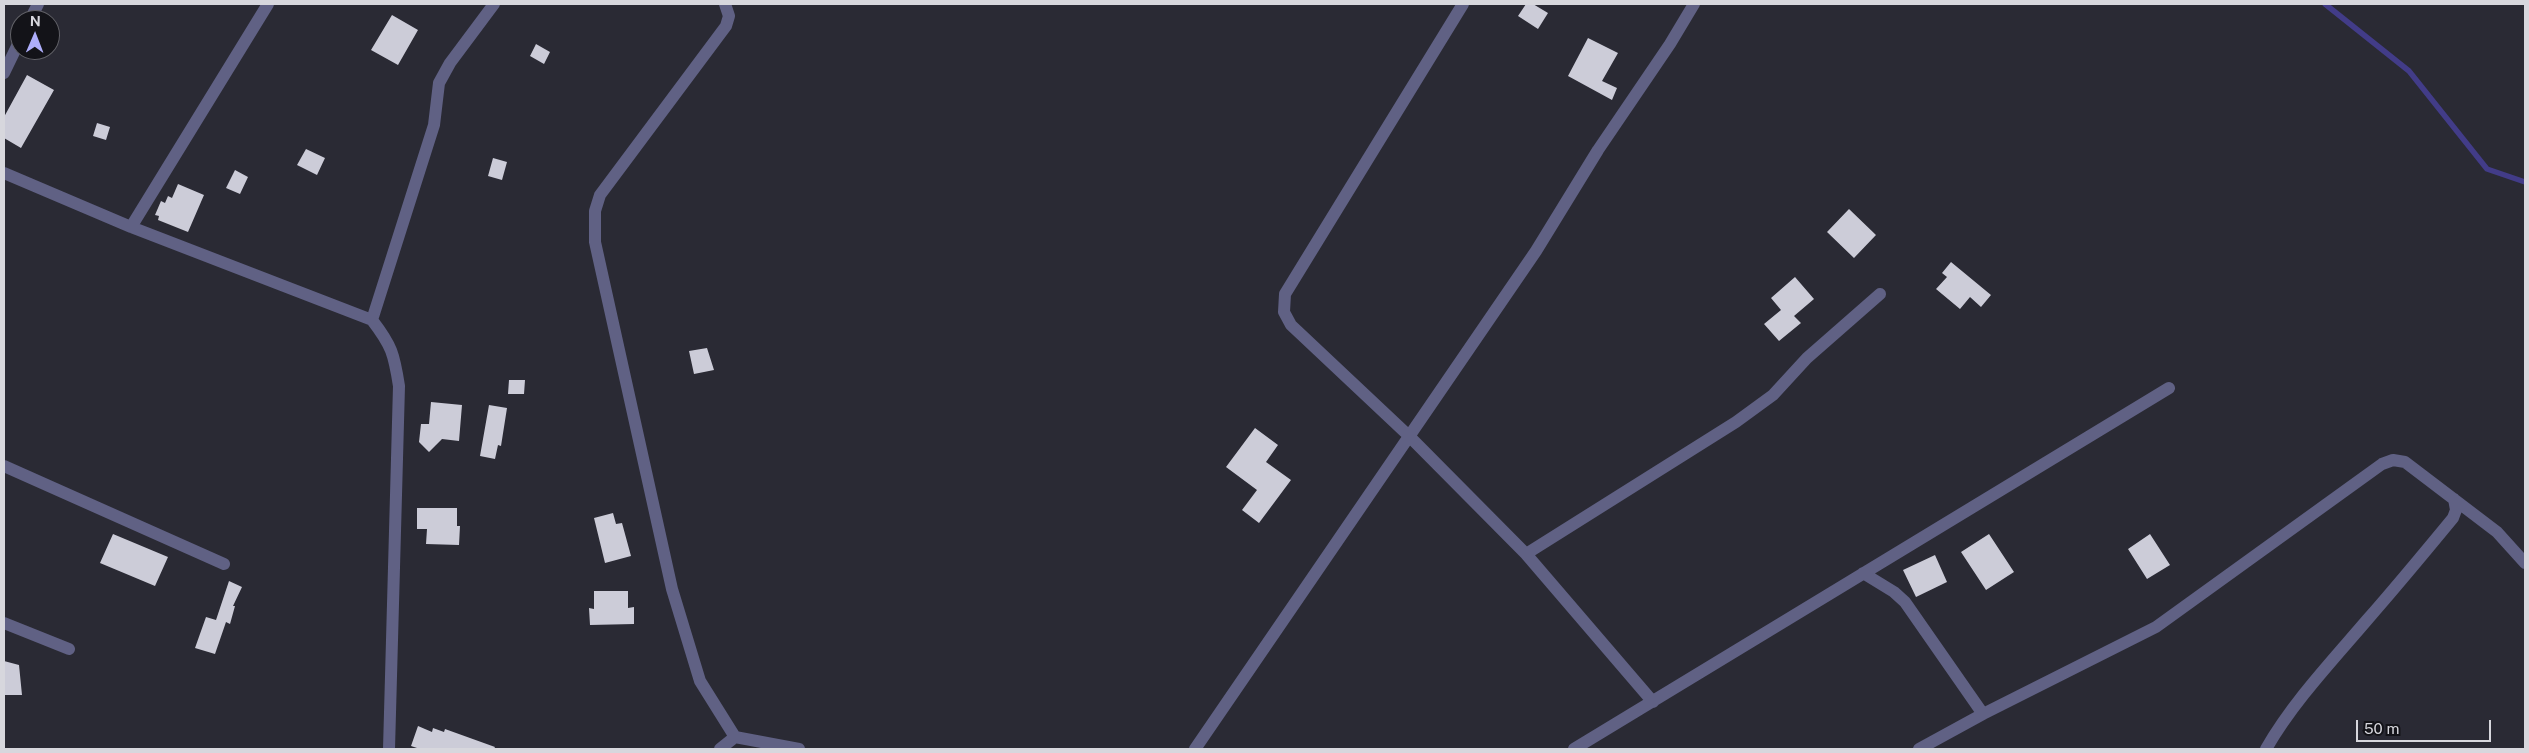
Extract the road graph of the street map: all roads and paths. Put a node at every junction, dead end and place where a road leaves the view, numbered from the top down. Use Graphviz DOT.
graph roads {
  1 [pos="268,4"];
  2 [pos="494,4"];
  3 [pos="725,4"];
  4 [pos="1463,4"];
  5 [pos="1694,4"];
  6 [pos="10,60"];
  7 [pos="4,73"];
  8 [pos="4,173"];
  9 [pos="131,227"];
  10 [pos="1880,294"];
  11 [pos="372,320"];
  12 [pos="2169,388"];
  13 [pos="1409,436"];
  14 [pos="4,466"];
  15 [pos="2454,499"];
  16 [pos="1526,554"];
  17 [pos="2525,563"];
  18 [pos="224,564"];
  19 [pos="1863,573"];
  20 [pos="4,623"];
  21 [pos="69,649"];
  22 [pos="1653,702"];
  23 [pos="1982,714"];
  24 [pos="735,737"];
  25 [pos="389,749"];
  26 [pos="720,749"];
  27 [pos="799,749"];
  28 [pos="1195,749"];
  29 [pos="1574,749"];
  30 [pos="1919,749"];
  31 [pos="2266,749"];
  1 -- 9 [label="street"];
  2 -- 11 [label="street"];
  3 -- 24 [label="street"];
  4 -- 13 [label="street"];
  5 -- 13 [label="street"];
  6 -- 7 [label="street"];
  8 -- 9 [label="street"];
  9 -- 11 [label="street"];
  10 -- 16 [label="street"];
  11 -- 25 [label="street"];
  12 -- 19 [label="street"];
  13 -- 16 [label="street"];
  13 -- 28 [label="street"];
  14 -- 18 [label="street"];
  15 -- 17 [label="street"];
  15 -- 23 [label="street"];
  15 -- 31 [label="street"];
  16 -- 22 [label="street"];
  19 -- 22 [label="street"];
  19 -- 23 [label="street"];
  20 -- 21 [label="street"];
  22 -- 29 [label="street"];
  23 -- 30 [label="street"];
  24 -- 26 [label="street"];
  24 -- 27 [label="street"];
}
